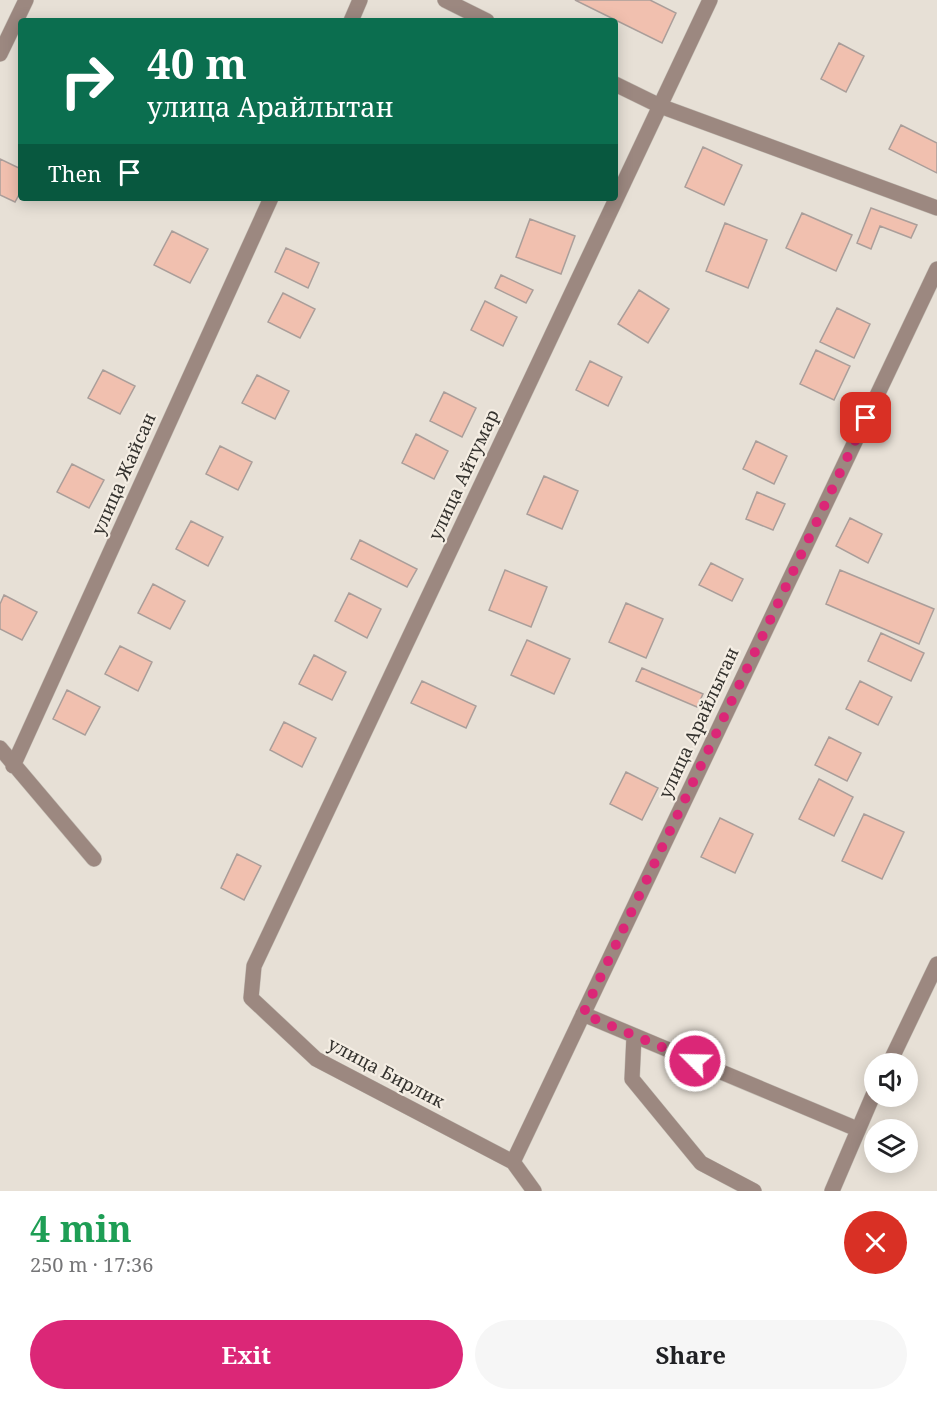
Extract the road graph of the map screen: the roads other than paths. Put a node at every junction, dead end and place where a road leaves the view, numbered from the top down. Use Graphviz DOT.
graph roads {
  1 [pos="26,0"];
  2 [pos="360,0"];
  3 [pos="445,0"];
  4 [pos="710,0"];
  5 [pos="352,18"];
  6 [pos="481,18"];
  7 [pos="0,54"];
  8 [pos="618,85"];
  9 [pos="660,106"];
  10 [pos="618,195"];
  11 [pos="269,201"];
  12 [pos="615,201"];
  13 [pos="937,208"];
  14 [pos="937,269"];
  15 [pos="0,748"];
  16 [pos="13,766"];
  17 [pos="94,859"];
  18 [pos="937,964"];
  19 [pos="254,966"];
  20 [pos="583,1014"];
  21 [pos="634,1036"];
  22 [pos="894,1053"];
  23 [pos="867,1107"];
  24 [pos="856,1130"];
  25 [pos="513,1161"];
  26 [pos="534,1191"];
  27 [pos="754,1191"];
  28 [pos="832,1191"];
  1 -- 7 [label="street"];
  2 -- 5 [label="street"];
  3 -- 6 [label="street"];
  4 -- 9 [label="street, улица Айтумар"];
  8 -- 9 [label="street"];
  9 -- 10 [label="street, улица Айтумар"];
  9 -- 13 [label="street"];
  11 -- 16 [label="street, улица Жайсан"];
  12 -- 19 [label="street, улица Айтумар"];
  14 -- 20 [label="street, улица Арайлытан"];
  15 -- 16 [label="street"];
  16 -- 17 [label="street"];
  18 -- 22 [label="street"];
  19 -- 25 [label="street, улица Бирлик"];
  20 -- 21 [label="street"];
  20 -- 25 [label="street, улица Арайлытан"];
  21 -- 24 [label="street"];
  21 -- 27 [label="street"];
  23 -- 24 [label="street"];
  24 -- 28 [label="street"];
  25 -- 26 [label="street"];
}
